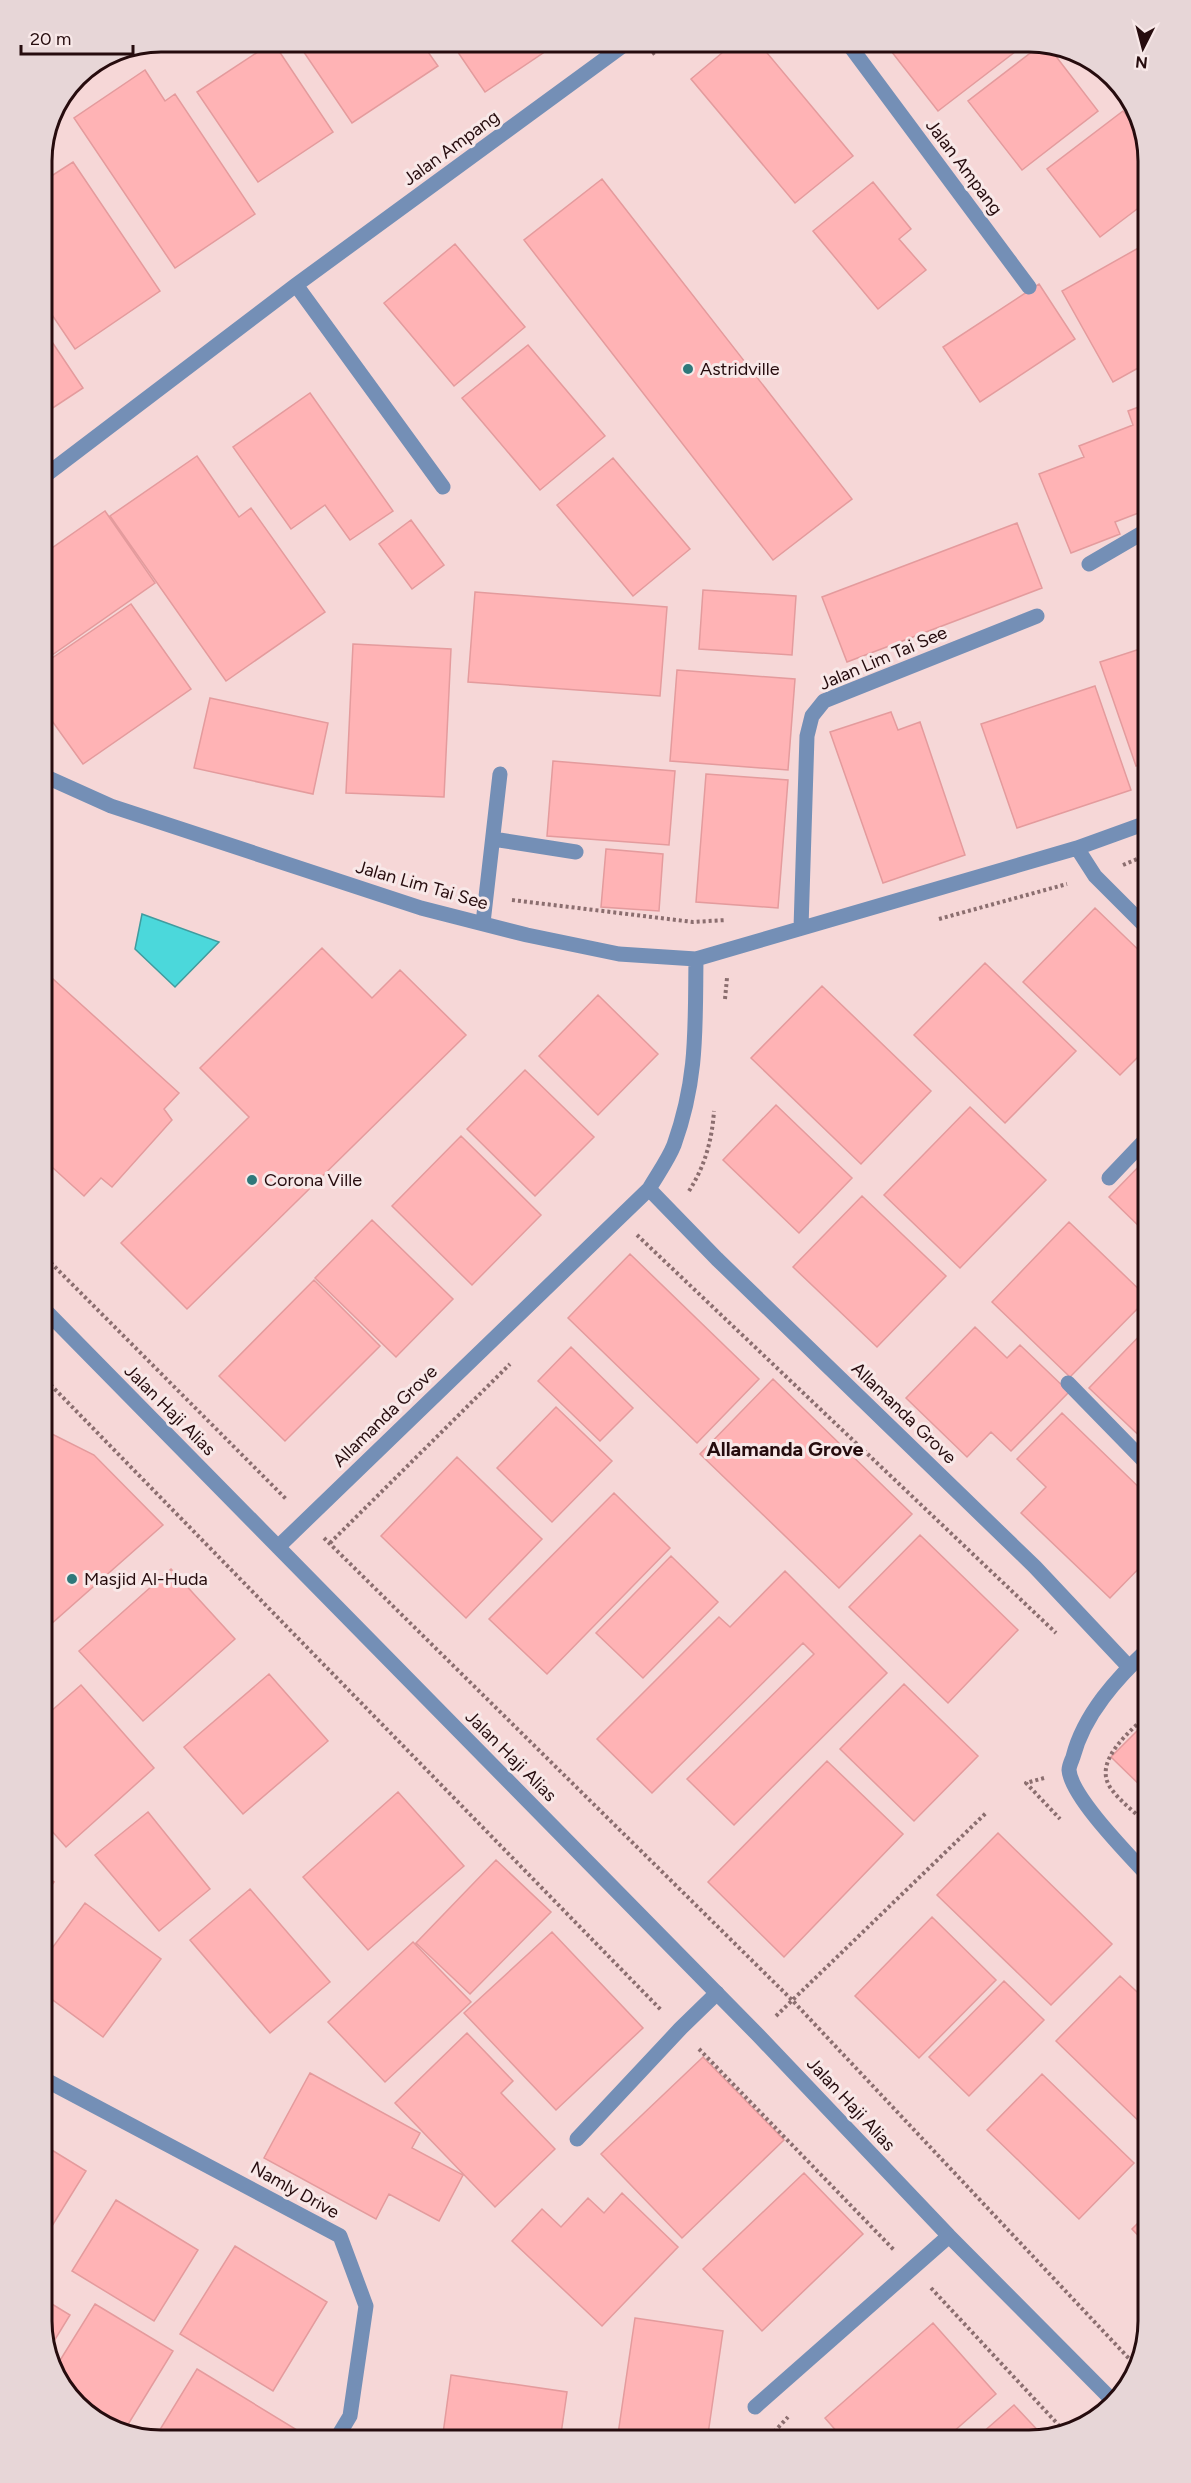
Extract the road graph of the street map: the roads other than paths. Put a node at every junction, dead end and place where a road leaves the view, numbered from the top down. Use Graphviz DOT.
graph roads {
  1 [pos="614,53"];
  2 [pos="855,53"];
  3 [pos="296,285"];
  4 [pos="1029,286"];
  5 [pos="53,470"];
  6 [pos="443,487"];
  7 [pos="1138,535"];
  8 [pos="1089,564"];
  9 [pos="1037,616"];
  10 [pos="500,774"];
  11 [pos="53,780"];
  12 [pos="1138,826"];
  13 [pos="493,839"];
  14 [pos="1077,848"];
  15 [pos="576,852"];
  16 [pos="1138,919"];
  17 [pos="483,923"];
  18 [pos="801,928"];
  19 [pos="696,959"];
  20 [pos="1138,1148"];
  21 [pos="1109,1178"];
  22 [pos="649,1189"];
  23 [pos="52,1318"];
  24 [pos="1068,1383"];
  25 [pos="1138,1455"];
  26 [pos="278,1547"];
  27 [pos="1138,1658"];
  28 [pos="1129,1667"];
  29 [pos="1138,1864"];
  30 [pos="717,1993"];
  31 [pos="52,2083"];
  32 [pos="577,2139"];
  33 [pos="949,2236"];
  34 [pos="1109,2397"];
  35 [pos="755,2407"];
  36 [pos="341,2430"];
  1 -- 3 [label="street, Jalan Ampang"];
  2 -- 4 [label="street, Jalan Ampang"];
  3 -- 5 [label="street, Jalan Ampang"];
  3 -- 6 [label="street"];
  7 -- 8 [label="street"];
  9 -- 18 [label="street, Jalan Lim Tai See"];
  10 -- 13 [label="street"];
  11 -- 17 [label="street, Jalan Lim Tai See"];
  12 -- 14 [label="street, Jalan Lim Tai See"];
  13 -- 15 [label="street"];
  13 -- 17 [label="street"];
  14 -- 16 [label="street"];
  14 -- 18 [label="street, Jalan Lim Tai See"];
  17 -- 19 [label="street, Jalan Lim Tai See"];
  18 -- 19 [label="street, Jalan Lim Tai See"];
  19 -- 22 [label="street, Allamanda Grove"];
  20 -- 21 [label="street"];
  22 -- 26 [label="street, Allamanda Grove"];
  22 -- 28 [label="street, Allamanda Grove"];
  23 -- 26 [label="street, Jalan Haji Alias"];
  24 -- 25 [label="street"];
  26 -- 30 [label="street, Jalan Haji Alias"];
  27 -- 28 [label="street"];
  28 -- 29 [label="street"];
  30 -- 32 [label="street"];
  30 -- 33 [label="street, Jalan Haji Alias"];
  31 -- 36 [label="street, Namly Drive"];
  33 -- 34 [label="street, Jalan Haji Alias"];
  33 -- 35 [label="street"];
}
